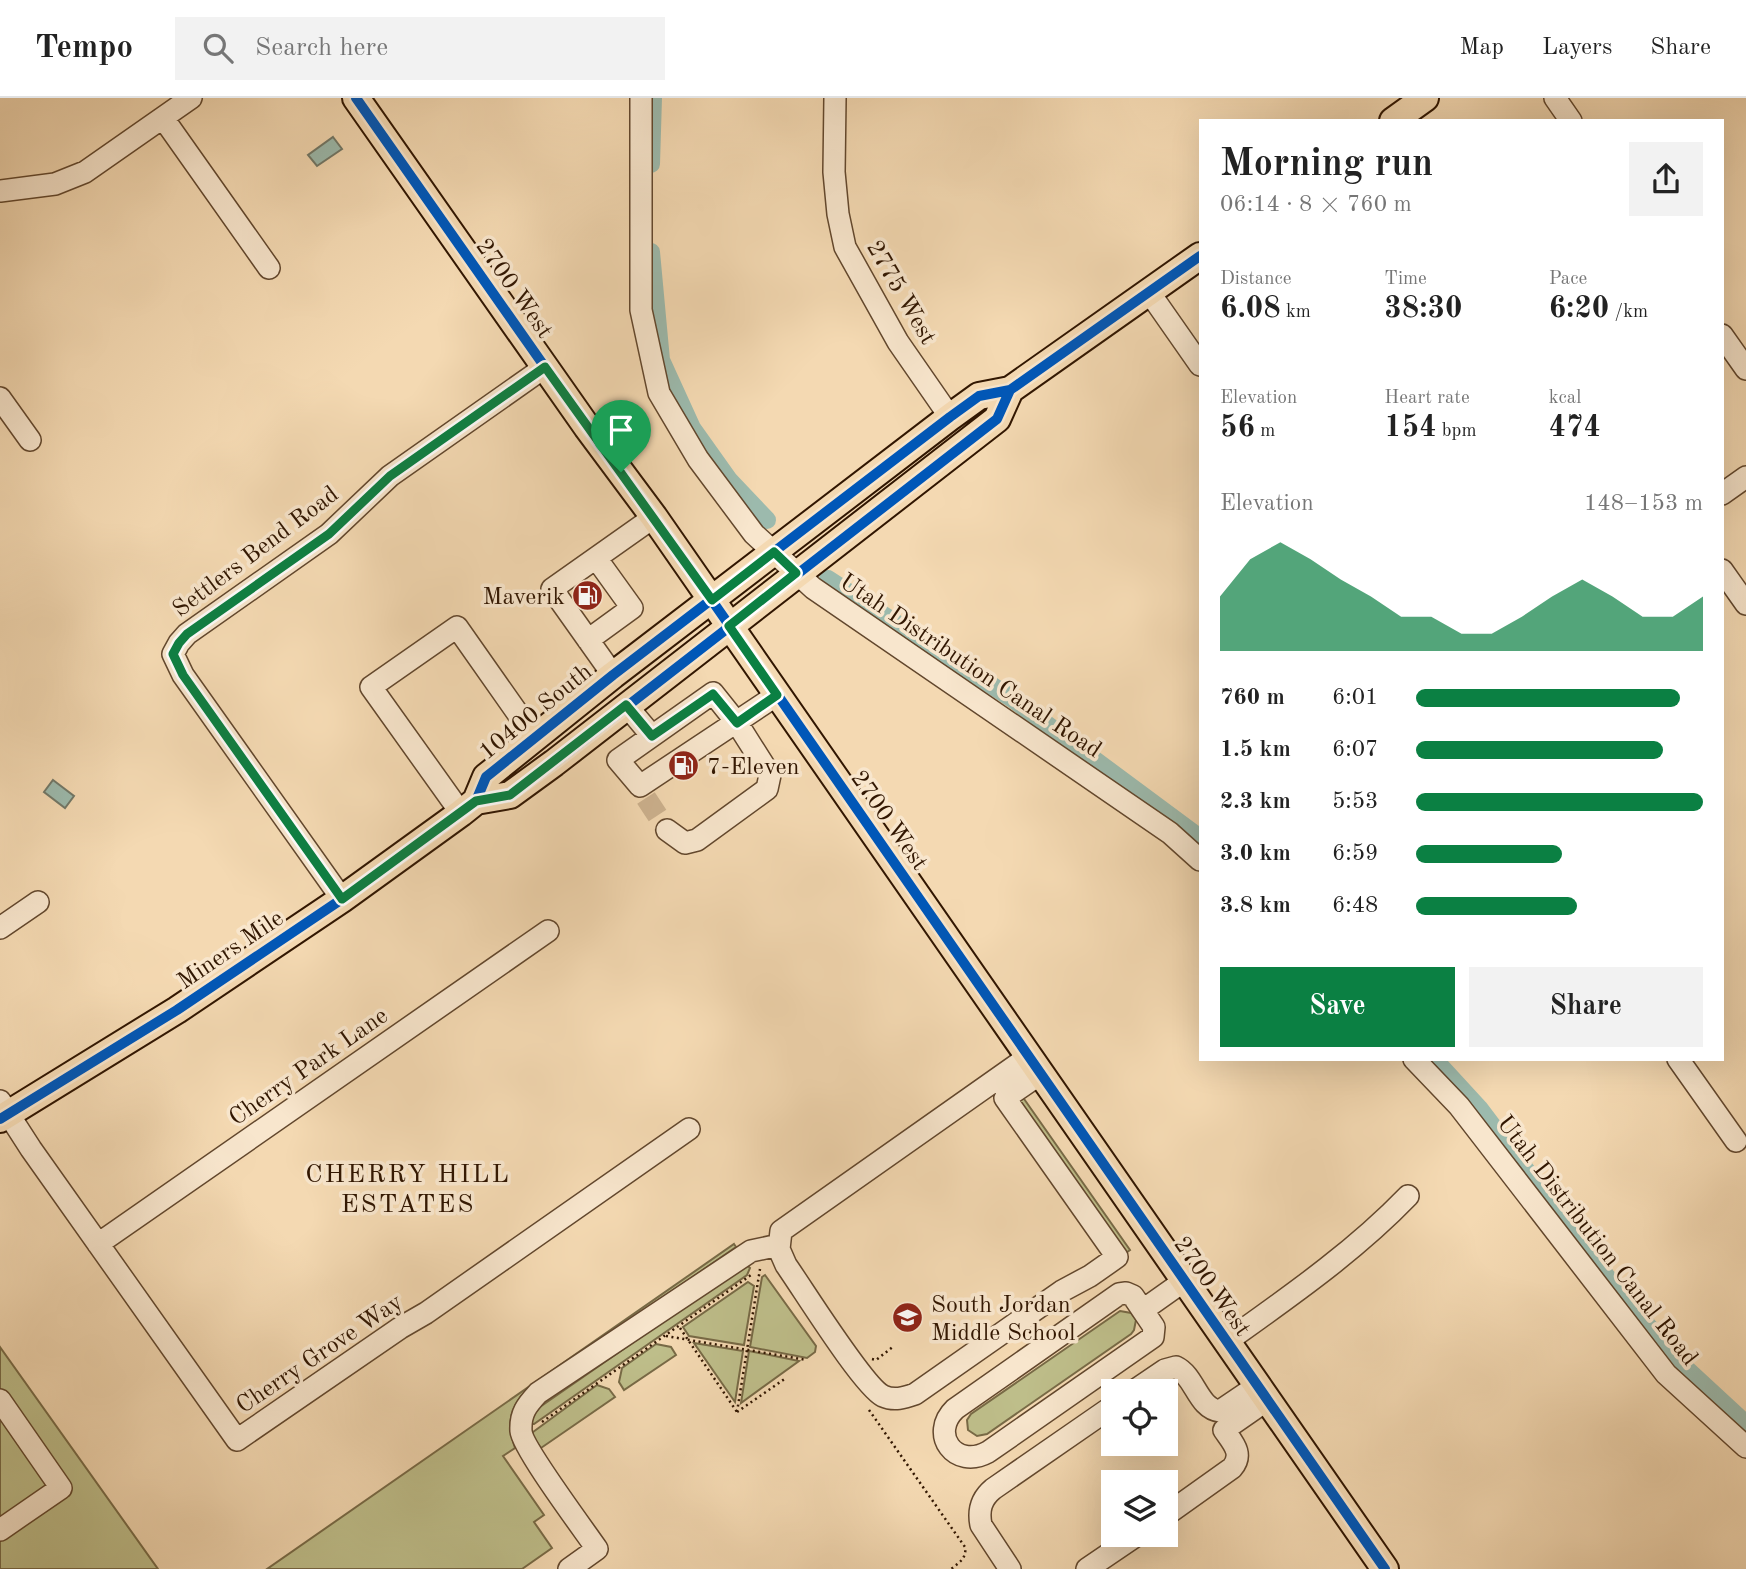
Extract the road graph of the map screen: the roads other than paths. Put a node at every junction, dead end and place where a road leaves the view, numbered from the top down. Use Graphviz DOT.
graph roads {
  1 [pos="191,98"];
  2 [pos="356,98"];
  3 [pos="641,98"];
  4 [pos="835,98"];
  5 [pos="1426,98"];
  6 [pos="1555,98"];
  7 [pos="163,118"];
  8 [pos="1396,119"];
  9 [pos="1570,119"];
  10 [pos="0,191"];
  11 [pos="1199,257"];
  12 [pos="269,268"];
  13 [pos="1149,292"];
  14 [pos="1724,338"];
  15 [pos="1199,364"];
  16 [pos="545,367"];
  17 [pos="1746,369"];
  18 [pos="1010,390"];
  19 [pos="0,398"];
  20 [pos="950,417"];
  21 [pos="30,440"];
  22 [pos="1746,477"];
  23 [pos="1724,493"];
  24 [pos="654,517"];
  25 [pos="774,552"];
  26 [pos="596,558"];
  27 [pos="796,573"];
  28 [pos="1724,573"];
  29 [pos="712,600"];
  30 [pos="1746,604"];
  31 [pos="729,626"];
  32 [pos="588,640"];
  33 [pos="613,675"];
  34 [pos="777,695"];
  35 [pos="626,705"];
  36 [pos="737,723"];
  37 [pos="652,736"];
  38 [pos="535,738"];
  39 [pos="468,807"];
  40 [pos="667,830"];
  41 [pos="1199,859"];
  42 [pos="342,899"];
  43 [pos="38,902"];
  44 [pos="0,929"];
  45 [pos="548,930"];
  46 [pos="1416,1061"];
  47 [pos="1679,1061"];
  48 [pos="1034,1065"];
  49 [pos="3,1111"];
  50 [pos="688,1129"];
  51 [pos="1736,1141"];
  52 [pos="1408,1196"];
  53 [pos="98,1244"];
  54 [pos="779,1245"];
  55 [pos="1184,1281"];
  56 [pos="1143,1310"];
  57 [pos="1226,1342"];
  58 [pos="1152,1379"];
  59 [pos="1262,1393"];
  60 [pos="0,1400"];
  61 [pos="1101,1414"];
  62 [pos="1746,1447"];
  63 [pos="1178,1506"];
  64 [pos="0,1530"];
  65 [pos="1119,1547"];
  66 [pos="569,1569"];
  67 [pos="1010,1569"];
  68 [pos="1087,1569"];
  69 [pos="1385,1569"];
  1 -- 7 [label="street"];
  2 -- 16 [label="main road, 2700 West"];
  3 -- 25 [label="street, Utah Distribution Canal Road"];
  4 -- 20 [label="street, 2775 West"];
  5 -- 8 [label="main road"];
  6 -- 9 [label="street"];
  7 -- 10 [label="street"];
  7 -- 12 [label="street"];
  11 -- 13 [label="main road"];
  13 -- 15 [label="street"];
  13 -- 18 [label="main road"];
  14 -- 17 [label="street"];
  16 -- 24 [label="main road, 2700 West"];
  16 -- 42 [label="street, Settlers Bend Road"];
  18 -- 20 [label="main road, 10400 South"];
  18 -- 27 [label="main road, 10400 South"];
  19 -- 21 [label="street"];
  20 -- 25 [label="main road, 10400 South"];
  22 -- 23 [label="street"];
  24 -- 26 [label="street"];
  24 -- 29 [label="main road, 2700 West"];
  25 -- 27 [label="street, Utah Distribution Canal Road"];
  25 -- 29 [label="main road, 10400 South"];
  26 -- 32 [label="street"];
  26 -- 32 [label="street"];
  27 -- 31 [label="main road, 10400 South"];
  27 -- 41 [label="street, Utah Distribution Canal Road"];
  28 -- 30 [label="street"];
  29 -- 31 [label="main road, 2700 West"];
  29 -- 33 [label="main road, 10400 South"];
  31 -- 34 [label="main road, 2700 West"];
  31 -- 35 [label="main road, 10400 South"];
  32 -- 33 [label="street"];
  33 -- 38 [label="main road, 10400 South"];
  34 -- 36 [label="street"];
  34 -- 48 [label="main road, 2700 West"];
  35 -- 37 [label="street"];
  35 -- 39 [label="main road, 10400 South"];
  36 -- 37 [label="street"];
  36 -- 37 [label="street"];
  36 -- 40 [label="street"];
  38 -- 39 [label="main road, 10400 South"];
  38 -- 39 [label="street"];
  39 -- 42 [label="main road, Miners Mile"];
  42 -- 49 [label="main road, Miners Mile"];
  43 -- 44 [label="street"];
  45 -- 53 [label="street, Cherry Park Lane"];
  46 -- 62 [label="street, Utah Distribution Canal Road"];
  47 -- 51 [label="street"];
  48 -- 54 [label="street"];
  48 -- 54 [label="street"];
  48 -- 55 [label="main road, 2700 West"];
  49 -- 53 [label="street, Cherry Grove Way"];
  50 -- 53 [label="street, Cherry Grove Way"];
  52 -- 57 [label="street"];
  54 -- 66 [label="street"];
  55 -- 56 [label="street"];
  55 -- 57 [label="main road, 2700 West"];
  56 -- 56 [label="street"];
  57 -- 59 [label="main road, 2700 West"];
  58 -- 59 [label="street"];
  59 -- 63 [label="street"];
  59 -- 69 [label="main road, 2700 West"];
  60 -- 64 [label="street"];
  61 -- 67 [label="street"];
  65 -- 68 [label="street"];
}
